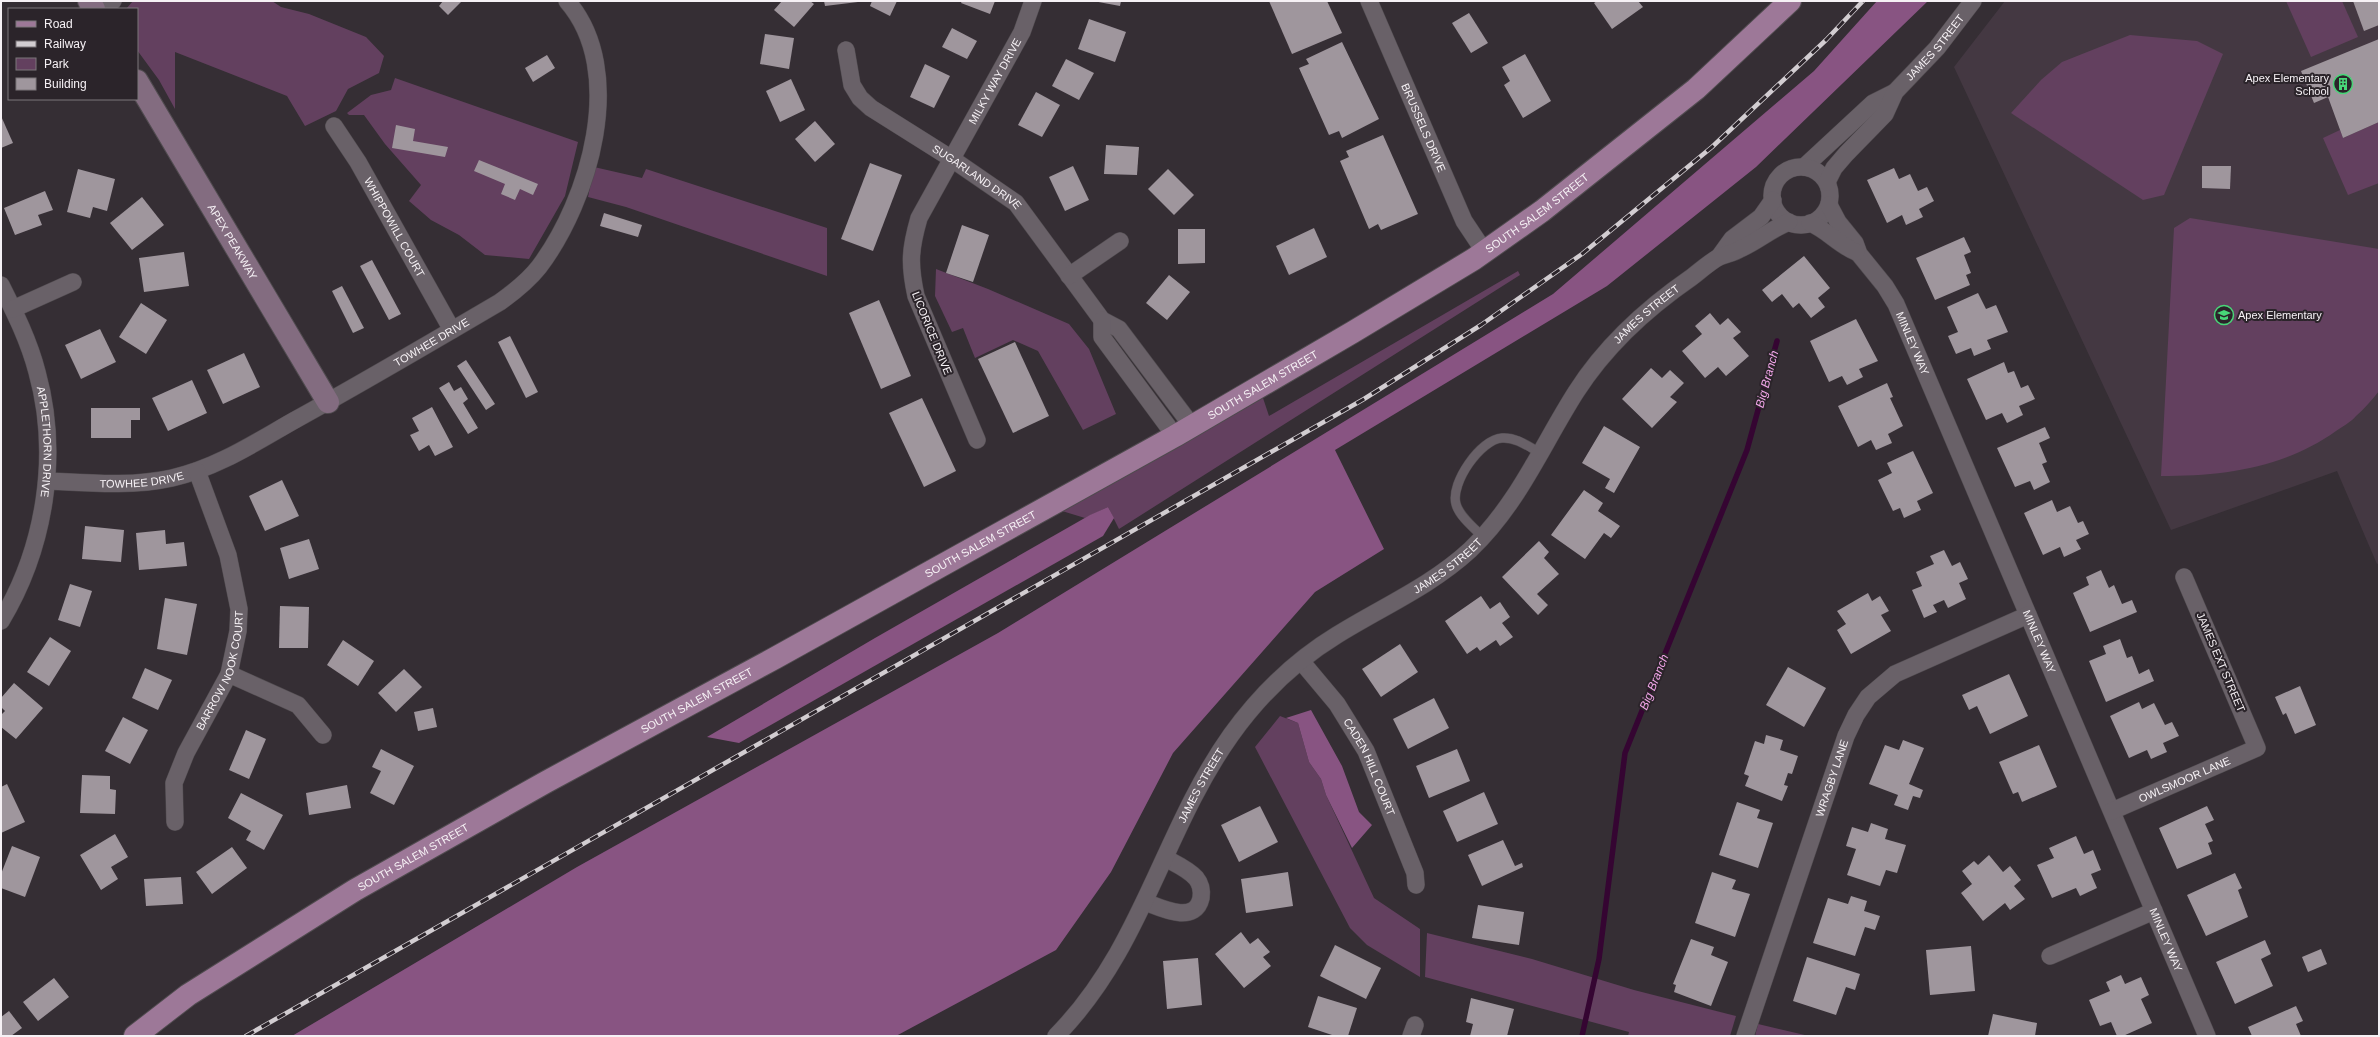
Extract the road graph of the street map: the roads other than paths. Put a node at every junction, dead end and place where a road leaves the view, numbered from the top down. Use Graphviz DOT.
graph roads {
  1 [pos="113,1"];
  2 [pos="567,1"];
  3 [pos="1033,1"];
  4 [pos="1369,1"];
  5 [pos="1790,1"];
  6 [pos="1973,1"];
  7 [pos="100,8"];
  8 [pos="846,50"];
  9 [pos="138,83"];
  10 [pos="1895,92"];
  11 [pos="334,126"];
  12 [pos="952,159"];
  13 [pos="1804,167"];
  14 [pos="1827,182"];
  15 [pos="1773,200"];
  16 [pos="1829,206"];
  17 [pos="1789,222"];
  18 [pos="1810,223"];
  19 [pos="1120,241"];
  20 [pos="1484,251"];
  21 [pos="1859,254"];
  22 [pos="1719,257"];
  23 [pos="1069,276"];
  24 [pos="73,282"];
  25 [pos="1,285"];
  26 [pos="13,309"];
  27 [pos="452,330"];
  28 [pos="328,402"];
  29 [pos="1183,431"];
  30 [pos="977,440"];
  31 [pos="1542,454"];
  32 [pos="197,471"];
  33 [pos="48,481"];
  34 [pos="1483,537"];
  35 [pos="2184,577"];
  36 [pos="2028,615"];
  37 [pos="1,621"];
  38 [pos="1301,661"];
  39 [pos="229,674"];
  40 [pos="323,735"];
  41 [pos="2257,748"];
  42 [pos="2112,811"];
  43 [pos="175,822"];
  44 [pos="1165,858"];
  45 [pos="1416,884"];
  46 [pos="1145,902"];
  47 [pos="2154,911"];
  48 [pos="2050,956"];
  49 [pos="135,1036"];
  50 [pos="1056,1036"];
  51 [pos="1745,1036"];
  52 [pos="2207,1036"];
  1 -- 7 [label="street"];
  2 -- 27 [label="street, TOWHEE DRIVE"];
  3 -- 12 [label="street, MILKY WAY DRIVE"];
  4 -- 20 [label="street, BRUSSELS DRIVE"];
  5 -- 20 [label="main road, SOUTH SALEM STREET"];
  6 -- 10 [label="street, JAMES STREET"];
  8 -- 12 [label="street, SUGARLAND DRIVE"];
  9 -- 28 [label="main road, APEX PEAKWAY"];
  10 -- 13 [label="street, JAMES STREET"];
  10 -- 14 [label="street, JAMES STREET"];
  11 -- 27 [label="street, WHIPPOWILL COURT"];
  12 -- 23 [label="street, SUGARLAND DRIVE"];
  12 -- 30 [label="street, LICORICE DRIVE"];
  13 -- 14 [label="street"];
  13 -- 15 [label="street"];
  14 -- 16 [label="street"];
  15 -- 17 [label="street"];
  15 -- 22 [label="street, JAMES STREET"];
  16 -- 18 [label="street"];
  16 -- 21 [label="street, MINLEY WAY"];
  17 -- 18 [label="street"];
  17 -- 22 [label="street, JAMES STREET"];
  18 -- 21 [label="street, MINLEY WAY"];
  19 -- 23 [label="street"];
  20 -- 29 [label="main road, SOUTH SALEM STREET"];
  21 -- 36 [label="street, MINLEY WAY"];
  22 -- 31 [label="street, JAMES STREET"];
  23 -- 29 [label="street, SUGARLAND DRIVE"];
  24 -- 26 [label="street"];
  25 -- 26 [label="street, APPLETHORN DRIVE"];
  26 -- 33 [label="street, APPLETHORN DRIVE"];
  27 -- 28 [label="street, TOWHEE DRIVE"];
  28 -- 32 [label="street, TOWHEE DRIVE"];
  29 -- 49 [label="main road, SOUTH SALEM STREET"];
  31 -- 34 [label="street, JAMES STREET"];
  31 -- 34 [label="lane"];
  32 -- 33 [label="street, TOWHEE DRIVE"];
  32 -- 39 [label="street, BARROW NOOK COURT"];
  33 -- 37 [label="street, APPLETHORN DRIVE"];
  34 -- 38 [label="street, JAMES STREET"];
  35 -- 41 [label="street, JAMES EXT STREET"];
  36 -- 42 [label="street, MINLEY WAY"];
  36 -- 51 [label="street, WRAGBY LANE"];
  38 -- 44 [label="street, JAMES STREET"];
  38 -- 45 [label="street, CADEN HILL COURT"];
  39 -- 40 [label="street"];
  39 -- 43 [label="street, BARROW NOOK COURT"];
  41 -- 42 [label="street, OWLSMOOR LANE"];
  42 -- 47 [label="street, MINLEY WAY"];
  44 -- 46 [label="street, JAMES STREET"];
  44 -- 46 [label="street"];
  46 -- 50 [label="street, JAMES STREET"];
  47 -- 48 [label="street"];
  47 -- 52 [label="street, MINLEY WAY"];
}
